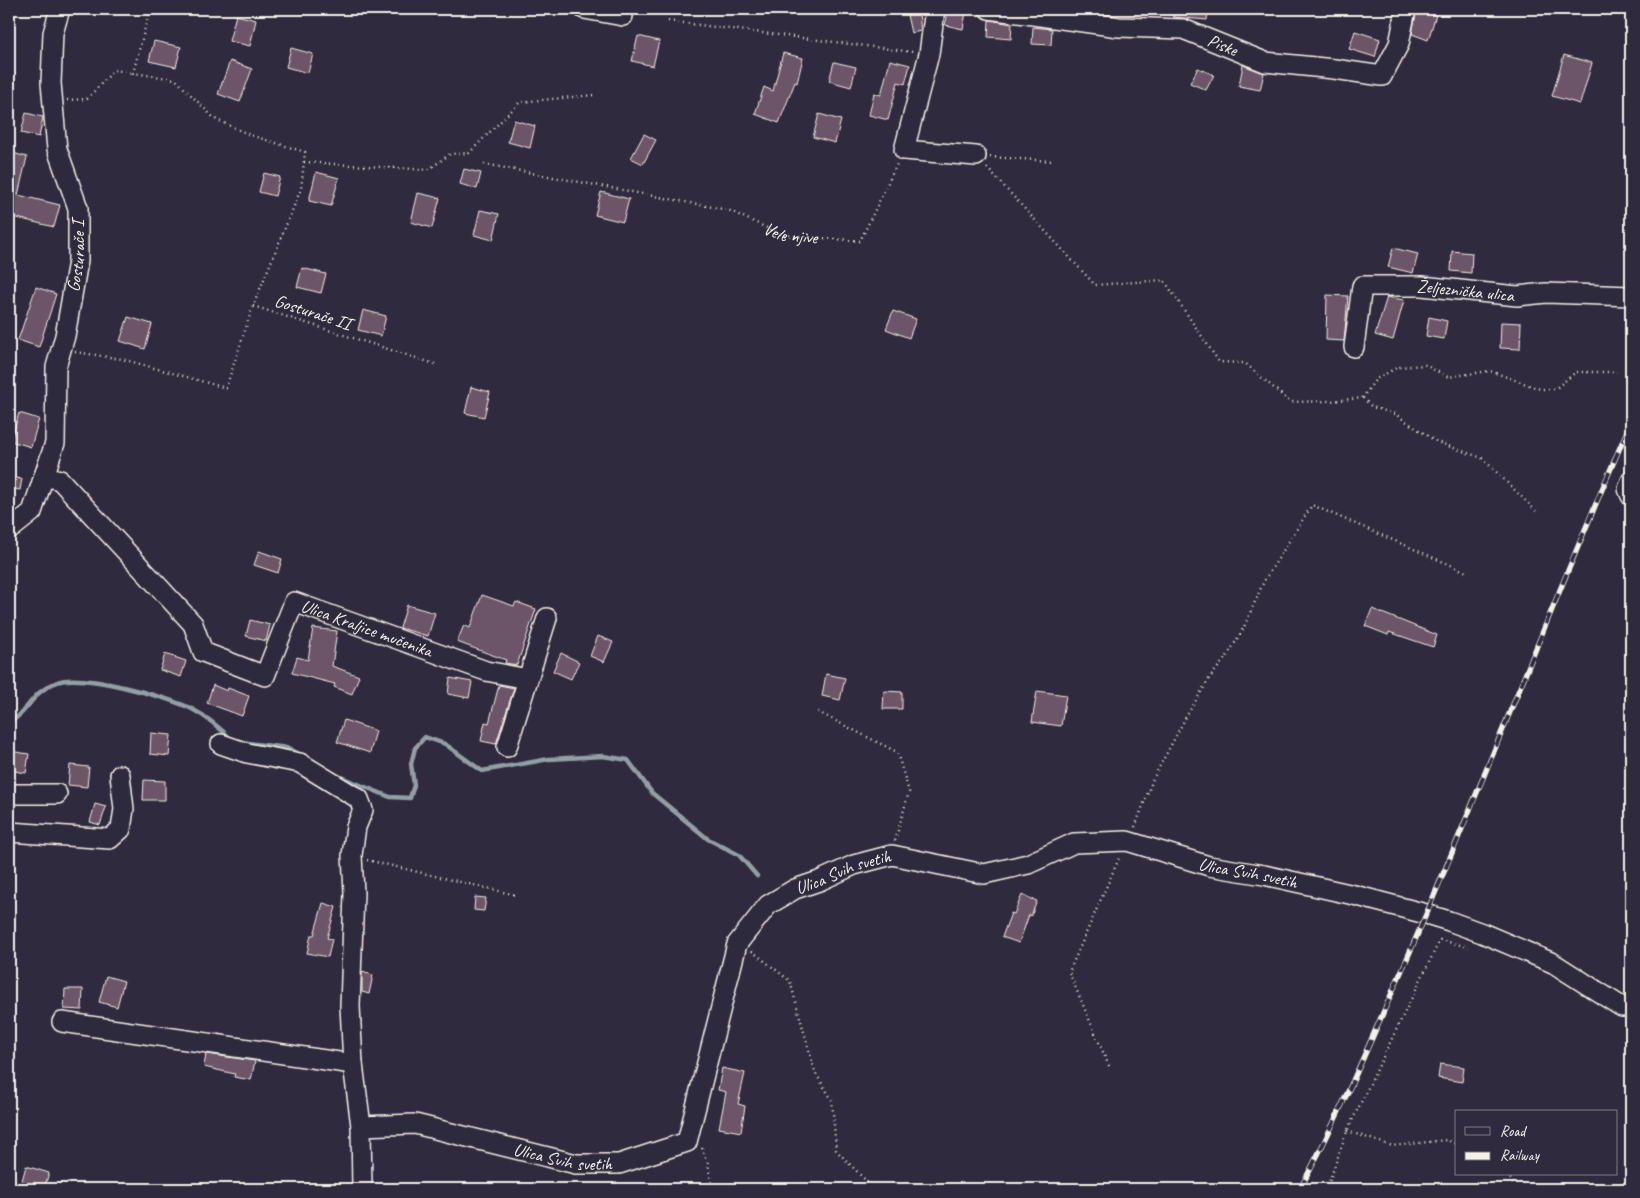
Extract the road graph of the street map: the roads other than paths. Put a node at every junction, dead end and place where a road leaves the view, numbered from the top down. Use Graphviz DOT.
graph roads {
  1 [pos="60,9"];
  2 [pos="584,9"];
  3 [pos="935,9"];
  4 [pos="989,9"];
  5 [pos="1406,9"];
  6 [pos="623,16"];
  7 [pos="976,156"];
  8 [pos="1631,296"];
  9 [pos="1354,347"];
  10 [pos="44,476"];
  11 [pos="1631,481"];
  12 [pos="1631,496"];
  13 [pos="9,528"];
  14 [pos="547,618"];
  15 [pos="528,679"];
  16 [pos="221,744"];
  17 [pos="507,747"];
  18 [pos="120,775"];
  19 [pos="9,794"];
  20 [pos="58,794"];
  21 [pos="9,832"];
  22 [pos="1622,1007"];
  23 [pos="62,1022"];
  24 [pos="354,1064"];
  25 [pos="361,1126"];
  26 [pos="362,1189"];
  1 -- 10 [label="street, Gosturače I"];
  2 -- 6 [label="street"];
  3 -- 7 [label="street"];
  4 -- 5 [label="street, Piske"];
  8 -- 9 [label="street, Željeznička ulica"];
  10 -- 13 [label="street"];
  10 -- 15 [label="street, Ulica Kraljice mučenika"];
  11 -- 12 [label="street"];
  14 -- 15 [label="street"];
  15 -- 17 [label="street"];
  16 -- 24 [label="street"];
  18 -- 21 [label="street"];
  19 -- 20 [label="street"];
  22 -- 25 [label="street, Ulica Svih svetih"];
  23 -- 24 [label="street"];
  24 -- 25 [label="street"];
  25 -- 26 [label="street"];
}
